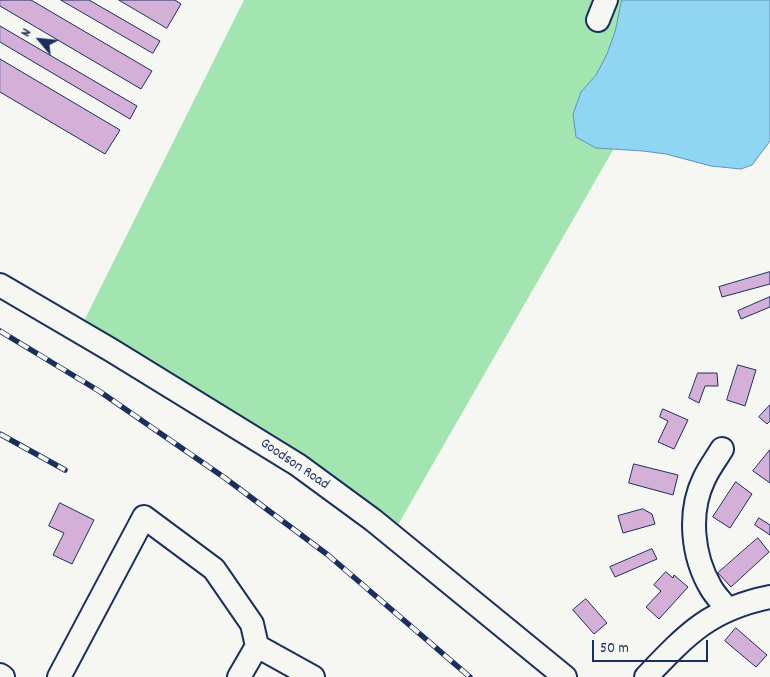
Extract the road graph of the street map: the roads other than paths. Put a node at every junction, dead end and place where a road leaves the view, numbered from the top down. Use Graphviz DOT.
graph roads {
  1 [pos="0,285"];
  2 [pos="722,449"];
  3 [pos="770,597"];
  4 [pos="727,610"];
  5 [pos="257,646"];
  6 [pos="59,677"];
  7 [pos="239,677"];
  8 [pos="313,677"];
  9 [pos="565,677"];
  10 [pos="646,677"];
  1 -- 9 [label="street, Goodson Road"];
  2 -- 4 [label="street"];
  3 -- 4 [label="street"];
  4 -- 10 [label="street"];
  5 -- 6 [label="street"];
  5 -- 7 [label="street"];
  5 -- 8 [label="street"];
}
